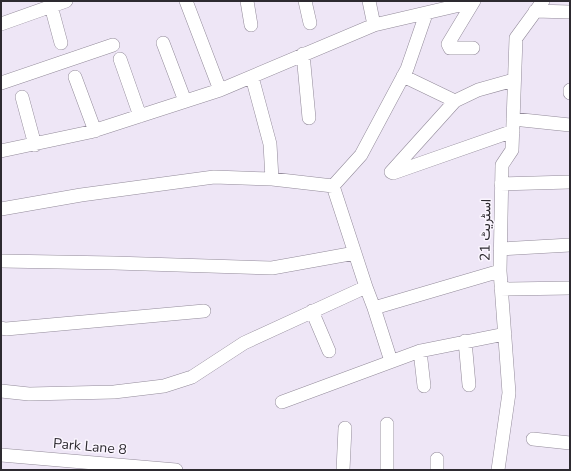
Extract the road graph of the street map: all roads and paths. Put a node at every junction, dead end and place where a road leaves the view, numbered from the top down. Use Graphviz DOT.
graph roads {
  1 [pos="66,1"];
  2 [pos="186,1"];
  3 [pos="247,1"];
  4 [pos="305,1"];
  5 [pos="368,1"];
  6 [pos="473,2"];
  7 [pos="51,6"];
  8 [pos="539,6"];
  9 [pos="570,12"];
  10 [pos="426,14"];
  11 [pos="310,23"];
  12 [pos="1,24"];
  13 [pos="251,25"];
  14 [pos="374,25"];
  15 [pos="61,43"];
  16 [pos="163,43"];
  17 [pos="113,45"];
  18 [pos="473,48"];
  19 [pos="303,54"];
  20 [pos="120,60"];
  21 [pos="403,76"];
  22 [pos="75,77"];
  23 [pos="252,77"];
  24 [pos="514,80"];
  25 [pos="1,83"];
  26 [pos="220,90"];
  27 [pos="22,97"];
  28 [pos="185,101"];
  29 [pos="455,101"];
  30 [pos="140,116"];
  31 [pos="309,118"];
  32 [pos="513,125"];
  33 [pos="570,125"];
  34 [pos="95,131"];
  35 [pos="35,145"];
  36 [pos="1,151"];
  37 [pos="272,178"];
  38 [pos="570,182"];
  39 [pos="501,184"];
  40 [pos="333,186"];
  41 [pos="1,209"];
  42 [pos="570,245"];
  43 [pos="500,249"];
  44 [pos="355,253"];
  45 [pos="1,261"];
  46 [pos="500,270"];
  47 [pos="366,287"];
  48 [pos="570,288"];
  49 [pos="501,289"];
  50 [pos="374,308"];
  51 [pos="204,311"];
  52 [pos="312,311"];
  53 [pos="1,328"];
  54 [pos="505,334"];
  55 [pos="465,341"];
  56 [pos="329,351"];
  57 [pos="420,351"];
  58 [pos="391,361"];
  59 [pos="469,385"];
  60 [pos="424,386"];
  61 [pos="1,391"];
  62 [pos="282,402"];
  63 [pos="387,424"];
  64 [pos="345,428"];
  65 [pos="533,439"];
  66 [pos="570,443"];
  67 [pos="1,455"];
  68 [pos="176,470"];
  69 [pos="343,470"];
  70 [pos="387,470"];
  71 [pos="498,470"];
  1 -- 7 [label="street"];
  2 -- 26 [label="street"];
  3 -- 13 [label="street"];
  4 -- 11 [label="street"];
  5 -- 14 [label="street"];
  6 -- 10 [label="street"];
  6 -- 18 [label="street"];
  7 -- 12 [label="street"];
  7 -- 15 [label="street"];
  8 -- 9 [label="street"];
  8 -- 24 [label="street, اسٹریٹ 21"];
  10 -- 14 [label="street"];
  10 -- 21 [label="street"];
  14 -- 19 [label="street"];
  16 -- 28 [label="street"];
  17 -- 25 [label="street"];
  19 -- 23 [label="street"];
  19 -- 31 [label="street"];
  20 -- 30 [label="street"];
  21 -- 29 [label="street"];
  21 -- 40 [label="street"];
  22 -- 34 [label="street"];
  23 -- 26 [label="street"];
  23 -- 37 [label="street"];
  24 -- 29 [label="street"];
  24 -- 32 [label="street, اسٹریٹ 21"];
  26 -- 28 [label="street"];
  27 -- 35 [label="street"];
  28 -- 30 [label="street"];
  29 -- 32 [label="street"];
  30 -- 34 [label="street"];
  32 -- 33 [label="street"];
  32 -- 39 [label="street, اسٹریٹ 21"];
  34 -- 35 [label="street"];
  35 -- 36 [label="street"];
  37 -- 40 [label="street"];
  37 -- 41 [label="street"];
  38 -- 39 [label="street"];
  39 -- 43 [label="street, اسٹریٹ 21"];
  40 -- 44 [label="street"];
  42 -- 43 [label="street"];
  43 -- 46 [label="street, اسٹریٹ 21"];
  44 -- 45 [label="street"];
  44 -- 47 [label="street"];
  46 -- 49 [label="street, اسٹریٹ 21"];
  46 -- 50 [label="street"];
  47 -- 50 [label="street"];
  47 -- 52 [label="street"];
  48 -- 49 [label="street"];
  49 -- 54 [label="street, اسٹریٹ 21"];
  50 -- 58 [label="street"];
  51 -- 53 [label="street"];
  52 -- 56 [label="street"];
  52 -- 61 [label="street"];
  54 -- 55 [label="street"];
  54 -- 71 [label="street, اسٹریٹ 21"];
  55 -- 57 [label="street"];
  55 -- 59 [label="street"];
  57 -- 58 [label="street"];
  57 -- 60 [label="street"];
  58 -- 62 [label="street"];
  63 -- 70 [label="street"];
  64 -- 69 [label="street"];
  65 -- 66 [label="street"];
  67 -- 68 [label="street, Park Lane 8"];
}
